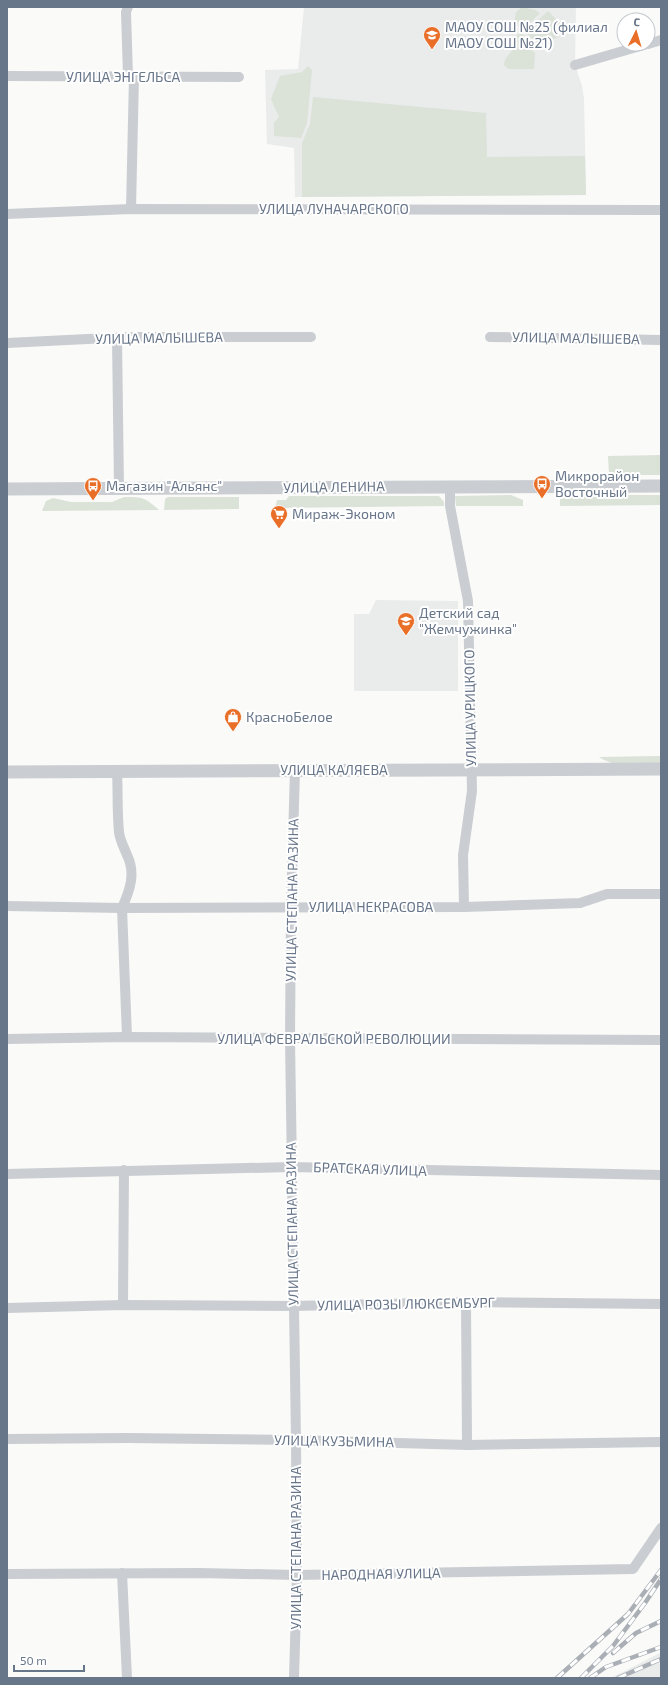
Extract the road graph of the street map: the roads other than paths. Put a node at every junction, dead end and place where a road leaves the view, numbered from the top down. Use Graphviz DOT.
graph roads {
  1 [pos="128,7"];
  2 [pos="620,52"];
  3 [pos="575,65"];
  4 [pos="7,76"];
  5 [pos="131,76"];
  6 [pos="239,77"];
  7 [pos="131,208"];
  8 [pos="661,210"];
  9 [pos="7,214"];
  10 [pos="311,337"];
  11 [pos="490,337"];
  12 [pos="118,338"];
  13 [pos="661,340"];
  14 [pos="7,343"];
  15 [pos="450,486"];
  16 [pos="661,486"];
  17 [pos="7,489"];
  18 [pos="119,489"];
  19 [pos="471,769"];
  20 [pos="661,769"];
  21 [pos="117,770"];
  22 [pos="295,770"];
  23 [pos="7,772"];
  24 [pos="661,894"];
  25 [pos="7,906"];
  26 [pos="291,907"];
  27 [pos="122,908"];
  28 [pos="464,908"];
  29 [pos="127,1037"];
  30 [pos="7,1039"];
  31 [pos="290,1039"];
  32 [pos="661,1040"];
  33 [pos="291,1167"];
  34 [pos="124,1170"];
  35 [pos="7,1174"];
  36 [pos="661,1175"];
  37 [pos="466,1302"];
  38 [pos="661,1304"];
  39 [pos="123,1305"];
  40 [pos="293,1306"];
  41 [pos="7,1308"];
  42 [pos="7,1439"];
  43 [pos="296,1440"];
  44 [pos="661,1442"];
  45 [pos="467,1444"];
  46 [pos="661,1528"];
  47 [pos="122,1573"];
  48 [pos="7,1574"];
  49 [pos="297,1575"];
  50 [pos="127,1678"];
  51 [pos="294,1678"];
  1 -- 5 [label="street"];
  2 -- 3 [label="street"];
  4 -- 5 [label="street, УЛИЦА ЭНГЕЛЬСА"];
  5 -- 6 [label="street, УЛИЦА ЭНГЕЛЬСА"];
  5 -- 7 [label="street"];
  7 -- 8 [label="street, УЛИЦА ЛУНАЧАРСКОГО"];
  7 -- 9 [label="street, УЛИЦА ЛУНАЧАРСКОГО"];
  10 -- 12 [label="street, УЛИЦА МАЛЫШЕВА"];
  11 -- 13 [label="street, УЛИЦА МАЛЫШЕВА"];
  12 -- 14 [label="street, УЛИЦА МАЛЫШЕВА"];
  12 -- 18 [label="street"];
  15 -- 16 [label="street, УЛИЦА ЛЕНИНА"];
  15 -- 18 [label="street, УЛИЦА ЛЕНИНА"];
  15 -- 19 [label="street, УЛИЦА УРИЦКОГО"];
  17 -- 18 [label="street, УЛИЦА ЛЕНИНА"];
  19 -- 20 [label="street, УЛИЦА КАЛЯЕВА"];
  19 -- 22 [label="street, УЛИЦА КАЛЯЕВА"];
  19 -- 28 [label="street, УЛИЦА УРИЦКОГО"];
  21 -- 22 [label="street, УЛИЦА КАЛЯЕВА"];
  21 -- 23 [label="street, УЛИЦА КАЛЯЕВА"];
  21 -- 27 [label="street"];
  22 -- 26 [label="street, УЛИЦА СТЕПАНА РАЗИНА"];
  24 -- 28 [label="street, УЛИЦА НЕКРАСОВА"];
  25 -- 27 [label="street, УЛИЦА НЕКРАСОВА"];
  26 -- 27 [label="street, УЛИЦА НЕКРАСОВА"];
  26 -- 28 [label="street, УЛИЦА НЕКРАСОВА"];
  26 -- 31 [label="street, УЛИЦА СТЕПАНА РАЗИНА"];
  27 -- 29 [label="street"];
  29 -- 30 [label="street, УЛИЦА ФЕВРАЛЬСКОЙ РЕВОЛЮЦИИ"];
  29 -- 31 [label="street, УЛИЦА ФЕВРАЛЬСКОЙ РЕВОЛЮЦИИ"];
  31 -- 32 [label="street, УЛИЦА ФЕВРАЛЬСКОЙ РЕВОЛЮЦИИ"];
  31 -- 33 [label="street, УЛИЦА СТЕПАНА РАЗИНА"];
  33 -- 34 [label="street, БРАТСКАЯ УЛИЦА"];
  33 -- 36 [label="street, БРАТСКАЯ УЛИЦА"];
  33 -- 40 [label="street, УЛИЦА СТЕПАНА РАЗИНА"];
  34 -- 35 [label="street, БРАТСКАЯ УЛИЦА"];
  34 -- 39 [label="street"];
  37 -- 38 [label="street, УЛИЦА РОЗЫ ЛЮКСЕМБУРГ"];
  37 -- 40 [label="street, УЛИЦА РОЗЫ ЛЮКСЕМБУРГ"];
  37 -- 45 [label="street"];
  39 -- 40 [label="street, УЛИЦА РОЗЫ ЛЮКСЕМБУРГ"];
  39 -- 41 [label="street, УЛИЦА РОЗЫ ЛЮКСЕМБУРГ"];
  40 -- 43 [label="street, УЛИЦА СТЕПАНА РАЗИНА"];
  42 -- 43 [label="street, УЛИЦА КУЗЬМИНА"];
  43 -- 45 [label="street, УЛИЦА КУЗЬМИНА"];
  43 -- 49 [label="street, УЛИЦА СТЕПАНА РАЗИНА"];
  44 -- 45 [label="street, УЛИЦА КУЗЬМИНА"];
  46 -- 49 [label="street, НАРОДНАЯ УЛИЦА"];
  47 -- 48 [label="street, НАРОДНАЯ УЛИЦА"];
  47 -- 49 [label="street, НАРОДНАЯ УЛИЦА"];
  47 -- 50 [label="street"];
  49 -- 51 [label="street, УЛИЦА СТЕПАНА РАЗИНА"];
}
